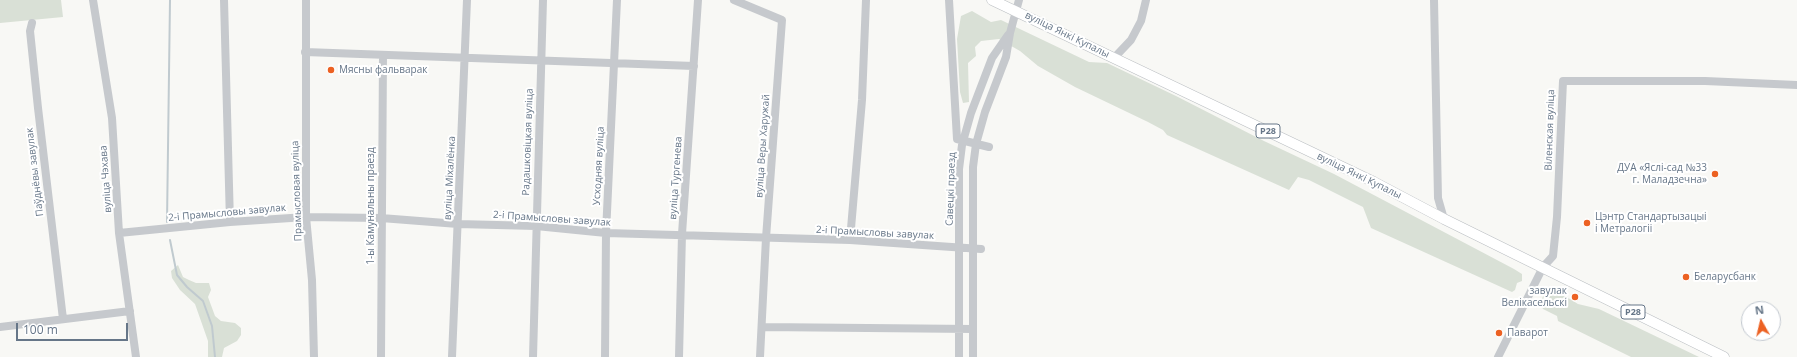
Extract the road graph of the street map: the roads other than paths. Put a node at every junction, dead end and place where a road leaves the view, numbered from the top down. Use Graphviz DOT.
graph roads {
  1 [pos="94,0"];
  2 [pos="224,0"];
  3 [pos="306,0"];
  4 [pos="467,0"];
  5 [pos="543,0"];
  6 [pos="617,0"];
  7 [pos="698,0"];
  8 [pos="734,0"];
  9 [pos="866,0"];
  10 [pos="950,0"];
  11 [pos="992,0"];
  12 [pos="1019,0"];
  13 [pos="1146,0"];
  14 [pos="1434,0"];
  15 [pos="1017,11"];
  16 [pos="32,23"];
  17 [pos="1010,33"];
  18 [pos="305,52"];
  19 [pos="383,55"];
  20 [pos="466,57"];
  21 [pos="1114,58"];
  22 [pos="541,61"];
  23 [pos="614,63"];
  24 [pos="694,66"];
  25 [pos="1797,85"];
  26 [pos="960,140"];
  27 [pos="976,144"];
  28 [pos="989,147"];
  29 [pos="306,217"];
  30 [pos="381,218"];
  31 [pos="1444,219"];
  32 [pos="230,222"];
  33 [pos="458,224"];
  34 [pos="536,226"];
  35 [pos="119,233"];
  36 [pos="606,233"];
  37 [pos="682,234"];
  38 [pos="766,238"];
  39 [pos="850,240"];
  40 [pos="960,248"];
  41 [pos="977,249"];
  42 [pos="1543,267"];
  43 [pos="130,311"];
  44 [pos="63,319"];
  45 [pos="0,327"];
  46 [pos="762,327"];
  47 [pos="960,328"];
  48 [pos="974,328"];
  49 [pos="136,357"];
  50 [pos="314,357"];
  51 [pos="381,357"];
  52 [pos="452,357"];
  53 [pos="533,357"];
  54 [pos="605,357"];
  55 [pos="679,357"];
  56 [pos="760,357"];
  57 [pos="959,357"];
  58 [pos="973,357"];
  59 [pos="1498,357"];
  60 [pos="1724,357"];
  1 -- 35 [label="street, вуліца Чэхава"];
  2 -- 32 [label="street"];
  3 -- 18 [label="street, Прамысловая вуліца"];
  4 -- 20 [label="street, вуліца Міхалёнка"];
  5 -- 22 [label="street, Радашковіцкая вуліца"];
  6 -- 23 [label="street, Усходняя вуліца"];
  7 -- 24 [label="street, вуліца Тургенева"];
  8 -- 38 [label="street, вуліца Веры Харужай"];
  9 -- 39 [label="street"];
  10 -- 26 [label="street, Савецкі праезд"];
  11 -- 15 [label="main road, вуліца Янкі Купалы / Р28"];
  12 -- 15 [label="street, Савецкі праезд"];
  13 -- 21 [label="street"];
  14 -- 31 [label="street"];
  15 -- 17 [label="street, Савецкі праезд"];
  15 -- 21 [label="main road, вуліца Янкі Купалы / Р28"];
  16 -- 44 [label="street, Паўднёвы завулак"];
  17 -- 26 [label="street, Савецкі праезд"];
  17 -- 27 [label="street, Савецкі праезд"];
  18 -- 19 [label="street"];
  18 -- 29 [label="street, Прамысловая вуліца"];
  19 -- 20 [label="street"];
  19 -- 30 [label="street, 1-ы Камунальны праезд"];
  20 -- 22 [label="street"];
  20 -- 33 [label="street, вуліца Міхалёнка"];
  21 -- 31 [label="main road, вуліца Янкі Купалы / Р28"];
  22 -- 23 [label="street"];
  22 -- 34 [label="street, Радашковіцкая вуліца"];
  23 -- 24 [label="street"];
  23 -- 36 [label="street, Усходняя вуліца"];
  24 -- 37 [label="street, вуліца Тургенева"];
  25 -- 42 [label="street, Віленская вуліца"];
  26 -- 27 [label="street"];
  26 -- 40 [label="street, Савецкі праезд"];
  27 -- 28 [label="street"];
  27 -- 41 [label="street, Савецкі праезд"];
  29 -- 30 [label="street, 2-і Прамысловы завулак"];
  29 -- 32 [label="street, 2-і Прамысловы завулак"];
  29 -- 50 [label="street, Прамысловая вуліца"];
  30 -- 33 [label="street, 2-і Прамысловы завулак"];
  30 -- 51 [label="street, 1-ы Камунальны праезд"];
  31 -- 42 [label="main road, вуліца Янкі Купалы / Р28"];
  32 -- 35 [label="street, 2-і Прамысловы завулак"];
  33 -- 34 [label="street, 2-і Прамысловы завулак"];
  33 -- 52 [label="street, вуліца Міхалёнка"];
  34 -- 36 [label="street, 2-і Прамысловы завулак"];
  34 -- 53 [label="street, Радашковіцкая вуліца"];
  35 -- 43 [label="street, вуліца Чэхава"];
  36 -- 37 [label="street, 2-і Прамысловы завулак"];
  36 -- 54 [label="street, Усходняя вуліца"];
  37 -- 38 [label="street, 2-і Прамысловы завулак"];
  37 -- 55 [label="street, вуліца Тургенева"];
  38 -- 39 [label="street, 2-і Прамысловы завулак"];
  38 -- 46 [label="street, вуліца Веры Харужай"];
  39 -- 40 [label="street, 2-і Прамысловы завулак"];
  40 -- 41 [label="street, 2-і Прамысловы завулак"];
  40 -- 47 [label="street, Савецкі праезд"];
  41 -- 48 [label="street, Савецкі праезд"];
  42 -- 59 [label="street"];
  42 -- 60 [label="main road, вуліца Янкі Купалы / Р28"];
  43 -- 44 [label="street"];
  43 -- 49 [label="street, вуліца Чэхава"];
  44 -- 45 [label="street"];
  46 -- 47 [label="street"];
  46 -- 56 [label="street, вуліца Веры Харужай"];
  47 -- 48 [label="street"];
  47 -- 57 [label="street, Савецкі праезд"];
  48 -- 58 [label="street, Савецкі праезд"];
}
